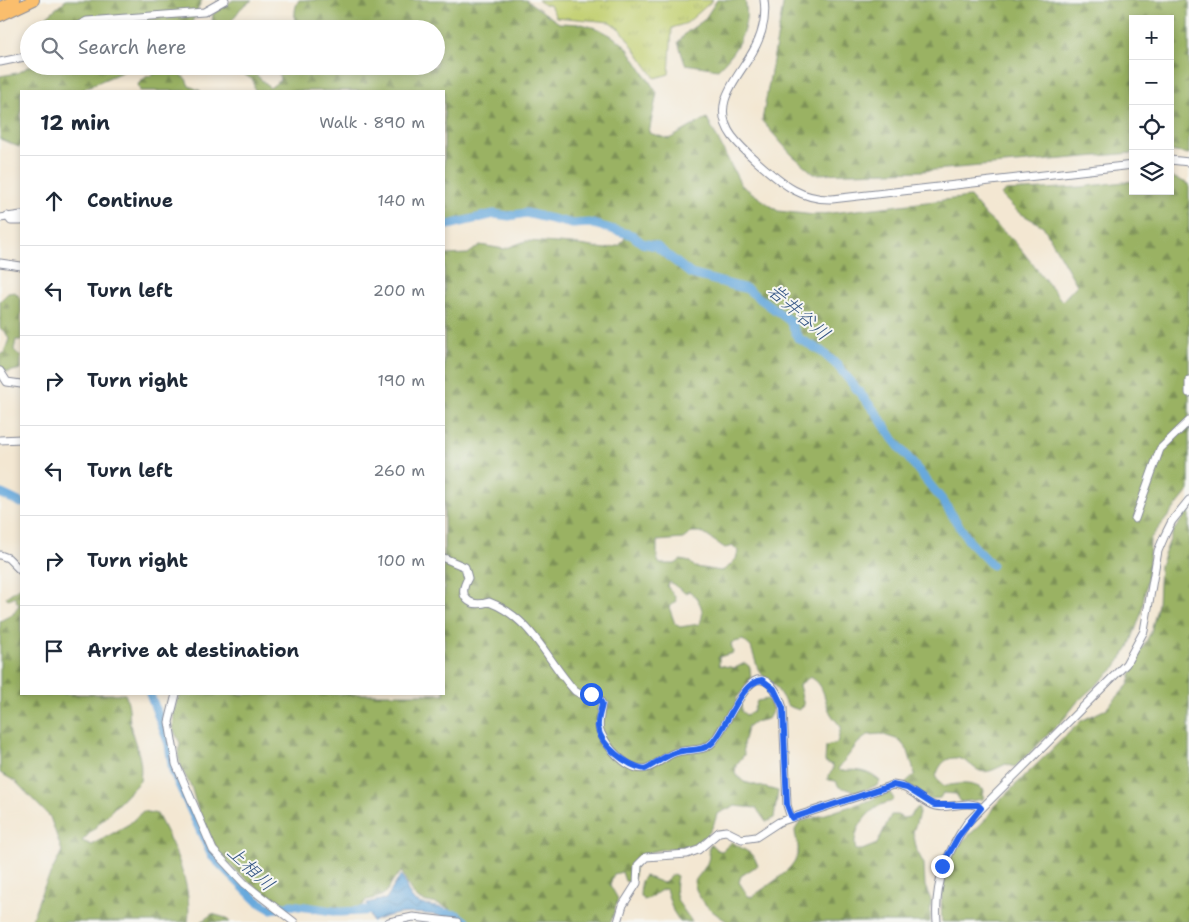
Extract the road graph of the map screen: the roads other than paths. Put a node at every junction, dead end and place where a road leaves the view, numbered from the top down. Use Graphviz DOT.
graph roads {
  1 [pos="15,0"];
  2 [pos="34,0"];
  3 [pos="225,0"];
  4 [pos="764,0"];
  5 [pos="0,7"];
  6 [pos="0,16"];
  7 [pos="99,20"];
  8 [pos="20,58"];
  9 [pos="0,62"];
  10 [pos="1174,160"];
  11 [pos="1189,162"];
  12 [pos="1129,165"];
  13 [pos="20,215"];
  14 [pos="3,217"];
  15 [pos="20,222"];
  16 [pos="0,263"];
  17 [pos="20,266"];
  18 [pos="0,371"];
  19 [pos="1189,380"];
  20 [pos="20,384"];
  21 [pos="1189,393"];
  22 [pos="1189,422"];
  23 [pos="0,440"];
  24 [pos="20,440"];
  25 [pos="1189,500"];
  26 [pos="1135,519"];
  27 [pos="0,555"];
  28 [pos="445,558"];
  29 [pos="20,570"];
  30 [pos="176,695"];
  31 [pos="981,808"];
  32 [pos="792,818"];
  33 [pos="294,922"];
  34 [pos="390,922"];
  35 [pos="457,922"];
  36 [pos="618,922"];
  37 [pos="937,922"];
  1 -- 5 [label="highway"];
  2 -- 6 [label="highway"];
  3 -- 7 [label="street"];
  4 -- 12 [label="street"];
  8 -- 9 [label="street"];
  10 -- 11 [label="street"];
  13 -- 14 [label="street"];
  14 -- 15 [label="street"];
  16 -- 17 [label="street"];
  18 -- 20 [label="street"];
  19 -- 21 [label="street"];
  22 -- 26 [label="street"];
  23 -- 24 [label="street"];
  25 -- 31 [label="street"];
  27 -- 29 [label="street"];
  28 -- 32 [label="street"];
  30 -- 33 [label="street"];
  31 -- 32 [label="street"];
  31 -- 37 [label="street"];
  32 -- 36 [label="street"];
  34 -- 35 [label="street"];
}
